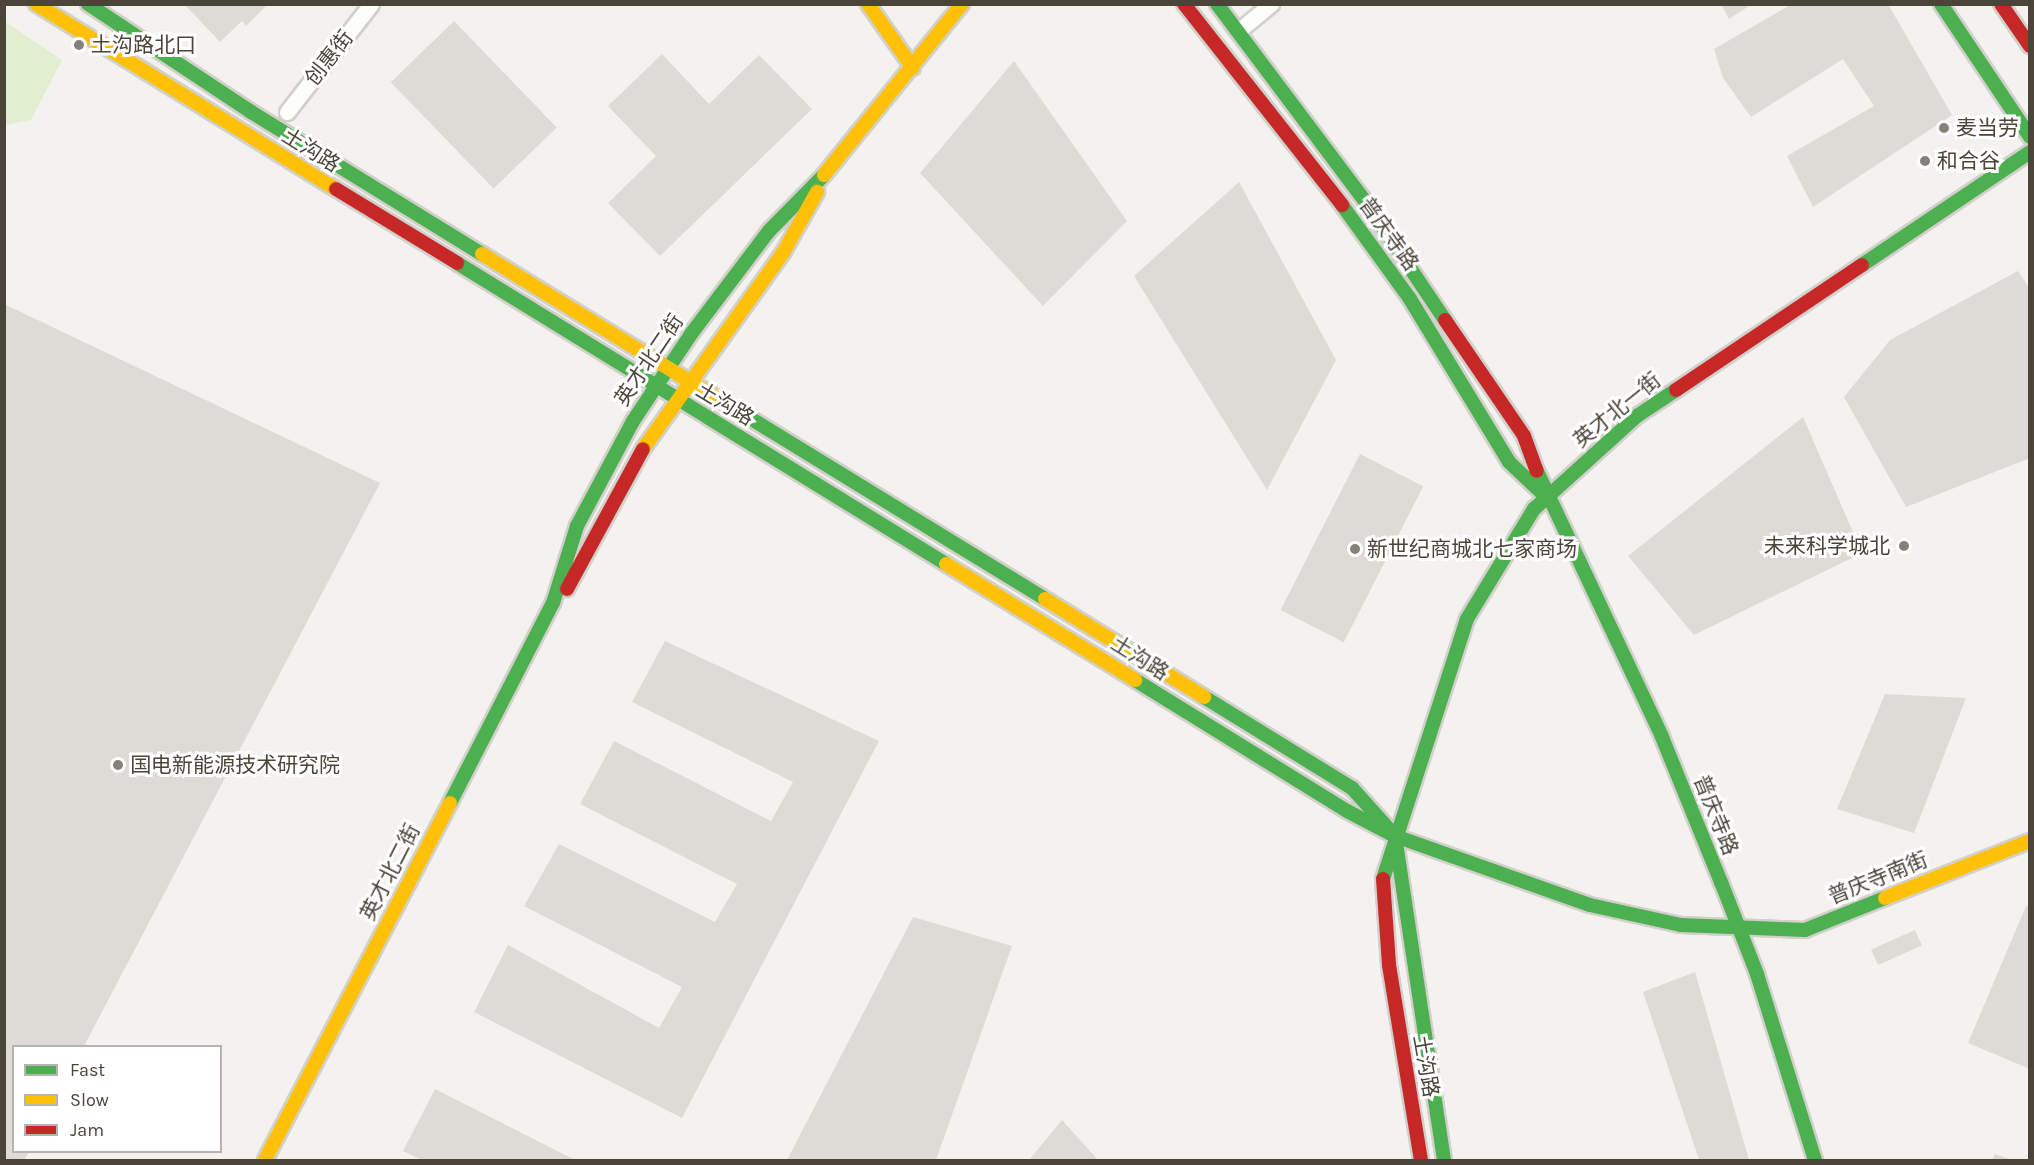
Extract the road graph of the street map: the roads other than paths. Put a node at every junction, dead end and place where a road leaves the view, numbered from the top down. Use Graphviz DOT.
graph roads {
  1 [pos="36,4"];
  2 [pos="88,4"];
  3 [pos="371,4"];
  4 [pos="868,4"];
  5 [pos="962,4"];
  6 [pos="1184,4"];
  7 [pos="1217,4"];
  8 [pos="1271,4"];
  9 [pos="1941,4"];
  10 [pos="2001,4"];
  11 [pos="1238,30"];
  12 [pos="2030,46"];
  13 [pos="913,68"];
  14 [pos="287,112"];
  15 [pos="2030,137"];
  16 [pos="2030,152"];
  17 [pos="828,171"];
  18 [pos="668,368"];
  19 [pos="689,381"];
  20 [pos="656,386"];
  21 [pos="676,399"];
  22 [pos="1547,497"];
  23 [pos="553,603"];
  24 [pos="1395,836"];
  25 [pos="2030,841"];
  26 [pos="1738,927"];
  27 [pos="265,1161"];
  28 [pos="1421,1161"];
  29 [pos="1444,1161"];
  30 [pos="1815,1161"];
  1 -- 20 [label="street, 土沟路"];
  2 -- 18 [label="street, 土沟路"];
  3 -- 14 [label="street, 创惠街"];
  4 -- 13 [label="street"];
  5 -- 13 [label="street, 英才北二街"];
  6 -- 22 [label="street, 普庆寺路"];
  7 -- 11 [label="street, 普庆寺路"];
  8 -- 11 [label="street"];
  9 -- 15 [label="street"];
  10 -- 12 [label="street"];
  11 -- 22 [label="street, 普庆寺路"];
  13 -- 17 [label="street, 英才北二街"];
  16 -- 22 [label="street, 英才北一街"];
  17 -- 18 [label="street, 英才北二街"];
  17 -- 19 [label="street, 英才北二街"];
  18 -- 19 [label="street, 土沟路"];
  18 -- 20 [label="street, 英才北二街"];
  19 -- 21 [label="street, 英才北二街"];
  19 -- 24 [label="street, 土沟路"];
  20 -- 21 [label="street, 土沟路"];
  20 -- 23 [label="street, 英才北二街"];
  21 -- 23 [label="street, 英才北二街"];
  21 -- 24 [label="street, 土沟路"];
  22 -- 24 [label="street, 英才北一街"];
  22 -- 26 [label="street, 普庆寺路"];
  23 -- 27 [label="street, 英才北二街"];
  24 -- 26 [label="street, 普庆寺南街"];
  24 -- 28 [label="street, 土沟路"];
  24 -- 29 [label="street, 土沟路"];
  25 -- 26 [label="street, 普庆寺南街"];
  26 -- 30 [label="street, 普庆寺路"];
}
